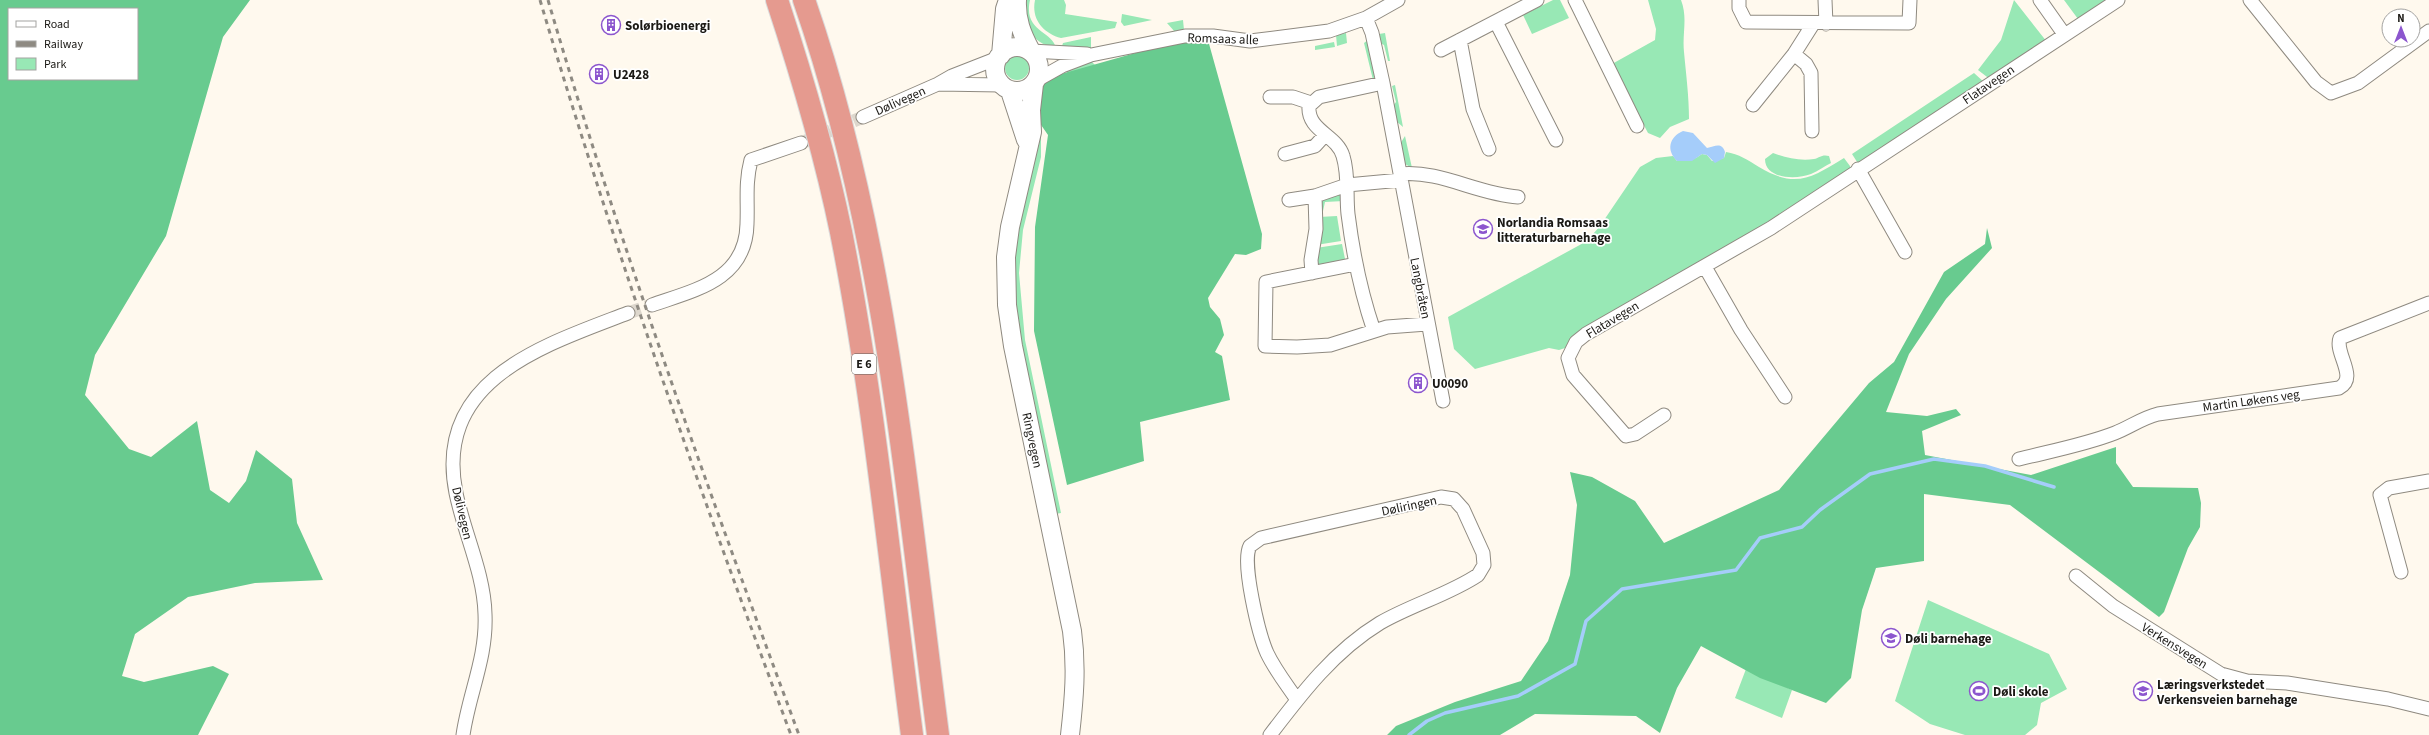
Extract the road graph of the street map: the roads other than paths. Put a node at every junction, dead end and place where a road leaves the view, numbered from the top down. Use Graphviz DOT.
graph roads {
  1 [pos="777,0"];
  2 [pos="804,0"];
  3 [pos="1008,0"];
  4 [pos="1017,0"];
  5 [pos="1398,0"];
  6 [pos="1537,0"];
  7 [pos="1575,0"];
  8 [pos="1739,0"];
  9 [pos="1826,0"];
  10 [pos="1910,0"];
  11 [pos="2040,0"];
  12 [pos="2118,0"];
  13 [pos="2250,0"];
  14 [pos="1366,18"];
  15 [pos="1496,22"];
  16 [pos="1819,24"];
  17 [pos="2429,31"];
  18 [pos="2064,34"];
  19 [pos="1460,40"];
  20 [pos="1441,50"];
  21 [pos="1031,51"];
  22 [pos="1091,54"];
  23 [pos="1794,54"];
  24 [pos="999,57"];
  25 [pos="1036,82"];
  26 [pos="1382,83"];
  27 [pos="938,84"];
  28 [pos="1005,88"];
  29 [pos="1270,97"];
  30 [pos="1311,103"];
  31 [pos="1753,105"];
  32 [pos="863,117"];
  33 [pos="1637,126"];
  34 [pos="1812,131"];
  35 [pos="1325,134"];
  36 [pos="1556,140"];
  37 [pos="801,143"];
  38 [pos="1029,146"];
  39 [pos="1489,149"];
  40 [pos="1285,154"];
  41 [pos="1858,169"];
  42 [pos="1401,177"];
  43 [pos="1347,185"];
  44 [pos="1315,196"];
  45 [pos="1518,197"];
  46 [pos="1289,200"];
  47 [pos="1905,252"];
  48 [pos="1356,264"];
  49 [pos="1705,267"];
  50 [pos="1312,273"];
  51 [pos="2429,303"];
  52 [pos="652,305"];
  53 [pos="628,313"];
  54 [pos="1427,324"];
  55 [pos="1374,331"];
  56 [pos="1785,397"];
  57 [pos="1443,402"];
  58 [pos="1664,415"];
  59 [pos="2019,459"];
  60 [pos="2429,481"];
  61 [pos="2401,572"];
  62 [pos="2076,576"];
  63 [pos="1297,700"];
  64 [pos="2429,709"];
  65 [pos="463,735"];
  66 [pos="912,735"];
  67 [pos="938,735"];
  68 [pos="1070,735"];
  69 [pos="1270,735"];
  1 -- 66 [label="highway, E 6"];
  2 -- 67 [label="highway, E 6"];
  3 -- 24 [label="main road"];
  4 -- 21 [label="main road"];
  5 -- 14 [label="street, Romsaas alle"];
  6 -- 15 [label="street"];
  7 -- 33 [label="street"];
  8 -- 16 [label="street"];
  9 -- 16 [label="street"];
  10 -- 16 [label="street"];
  11 -- 18 [label="street"];
  12 -- 18 [label="street, Flatavegen"];
  13 -- 17 [label="street"];
  14 -- 22 [label="street, Romsaas alle"];
  14 -- 26 [label="street, Langbråten"];
  15 -- 19 [label="street"];
  15 -- 36 [label="street"];
  16 -- 23 [label="street"];
  18 -- 41 [label="street, Flatavegen"];
  19 -- 20 [label="street"];
  19 -- 39 [label="street"];
  21 -- 22 [label="street, Romsaas alle"];
  21 -- 24 [label="main road, Dølivegen"];
  21 -- 25 [label="main road"];
  22 -- 25 [label="street, Romsaas alle"];
  23 -- 31 [label="street"];
  23 -- 34 [label="street"];
  24 -- 27 [label="street, Dølivegen"];
  24 -- 28 [label="main road"];
  25 -- 28 [label="main road, Dølivegen"];
  25 -- 38 [label="main road, Ringvegen"];
  26 -- 30 [label="street"];
  26 -- 42 [label="street, Langbråten"];
  27 -- 28 [label="street, Dølivegen"];
  27 -- 32 [label="street, Dølivegen"];
  28 -- 38 [label="main road"];
  29 -- 30 [label="street"];
  30 -- 35 [label="street"];
  35 -- 40 [label="street"];
  35 -- 43 [label="street"];
  37 -- 52 [label="street"];
  38 -- 68 [label="main road, Ringvegen"];
  41 -- 47 [label="street"];
  41 -- 49 [label="street, Flatavegen"];
  42 -- 43 [label="street"];
  42 -- 45 [label="street"];
  42 -- 54 [label="street, Langbråten"];
  43 -- 44 [label="street"];
  43 -- 48 [label="street"];
  44 -- 46 [label="street"];
  44 -- 50 [label="street"];
  48 -- 50 [label="street"];
  48 -- 55 [label="street"];
  49 -- 56 [label="street"];
  49 -- 58 [label="street, Flatavegen"];
  50 -- 55 [label="street"];
  51 -- 59 [label="street, Martin Løkens veg"];
  53 -- 65 [label="street, Dølivegen"];
  54 -- 55 [label="street"];
  54 -- 57 [label="street, Langbråten"];
  60 -- 61 [label="street"];
  62 -- 64 [label="street, Verkensvegen"];
  63 -- 63 [label="street, Døliringen"];
  63 -- 69 [label="street, Døliringen"];
}
